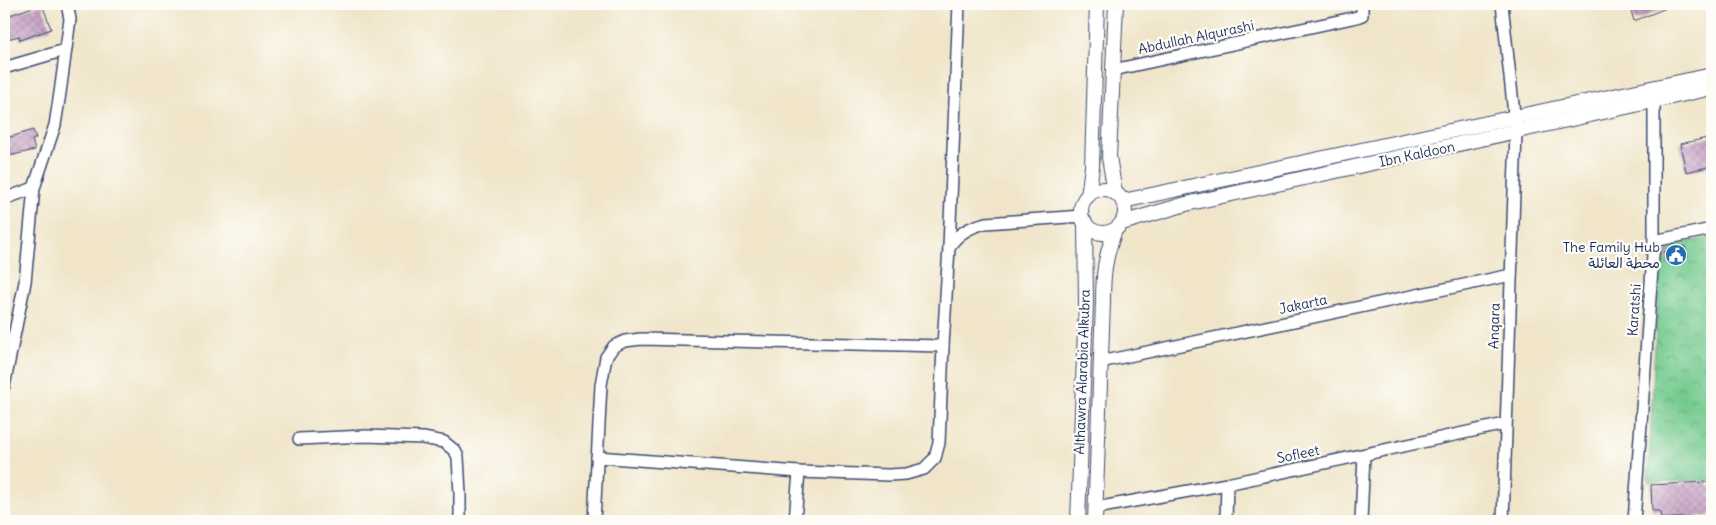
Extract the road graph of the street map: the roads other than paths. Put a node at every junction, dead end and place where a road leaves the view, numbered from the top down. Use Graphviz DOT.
graph roads {
  1 [pos="67,4"];
  2 [pos="959,4"];
  3 [pos="1097,4"];
  4 [pos="1116,4"];
  5 [pos="1362,4"];
  6 [pos="1502,4"];
  7 [pos="65,50"];
  8 [pos="4,68"];
  9 [pos="1113,70"];
  10 [pos="1712,75"];
  11 [pos="1712,88"];
  12 [pos="1654,94"];
  13 [pos="1514,118"];
  14 [pos="1516,132"];
  15 [pos="34,188"];
  16 [pos="1088,196"];
  17 [pos="1119,197"];
  18 [pos="4,199"];
  19 [pos="1083,219"];
  20 [pos="1119,226"];
  21 [pos="1712,229"];
  22 [pos="1654,240"];
  23 [pos="949,247"];
  24 [pos="1511,276"];
  25 [pos="1086,302"];
  26 [pos="1103,302"];
  27 [pos="942,346"];
  28 [pos="1100,362"];
  29 [pos="4,386"];
  30 [pos="1505,424"];
  31 [pos="299,439"];
  32 [pos="1364,455"];
  33 [pos="597,458"];
  34 [pos="799,472"];
  35 [pos="1227,484"];
  36 [pos="1095,515"];
  37 [pos="460,521"];
  38 [pos="594,521"];
  39 [pos="794,521"];
  40 [pos="1078,521"];
  41 [pos="1226,521"];
  42 [pos="1361,521"];
  43 [pos="1503,521"];
  44 [pos="1634,521"];
  1 -- 7 [label="street"];
  2 -- 23 [label="street"];
  3 -- 16 [label="street"];
  4 -- 9 [label="street"];
  5 -- 9 [label="street, Abdullah Alqurashi"];
  6 -- 13 [label="street, Anqara"];
  7 -- 8 [label="street"];
  7 -- 15 [label="street"];
  9 -- 17 [label="street"];
  10 -- 12 [label="street, Ibn Kaldoon"];
  11 -- 12 [label="street, Ibn Kaldoon"];
  12 -- 13 [label="street, Ibn Kaldoon"];
  12 -- 14 [label="street, Ibn Kaldoon"];
  12 -- 22 [label="street, Karatshi"];
  13 -- 14 [label="street, Anqara"];
  13 -- 17 [label="street, Ibn Kaldoon"];
  14 -- 20 [label="street, Ibn Kaldoon"];
  14 -- 24 [label="street, Anqara"];
  15 -- 18 [label="street"];
  15 -- 29 [label="street"];
  16 -- 17 [label="street"];
  16 -- 19 [label="street"];
  17 -- 20 [label="street"];
  19 -- 20 [label="street"];
  19 -- 23 [label="street"];
  19 -- 25 [label="street, Althawra Alarabia Alkubra"];
  20 -- 26 [label="street, Althawra Alarabia Alkubra"];
  21 -- 22 [label="street"];
  22 -- 44 [label="street, Karatshi"];
  23 -- 27 [label="street"];
  24 -- 28 [label="street, Jakarta"];
  24 -- 30 [label="street, Anqara"];
  25 -- 26 [label="street"];
  25 -- 40 [label="street, Althawra Alarabia Alkubra"];
  26 -- 28 [label="street, Althawra Alarabia Alkubra"];
  27 -- 33 [label="street"];
  27 -- 34 [label="street"];
  28 -- 36 [label="street, Althawra Alarabia Alkubra"];
  30 -- 32 [label="street, Sofleet"];
  30 -- 43 [label="street, Anqara"];
  31 -- 37 [label="street"];
  32 -- 35 [label="street, Sofleet"];
  32 -- 42 [label="street"];
  33 -- 34 [label="street"];
  33 -- 38 [label="street"];
  34 -- 39 [label="street"];
  35 -- 36 [label="street, Sofleet"];
  35 -- 41 [label="street"];
}
